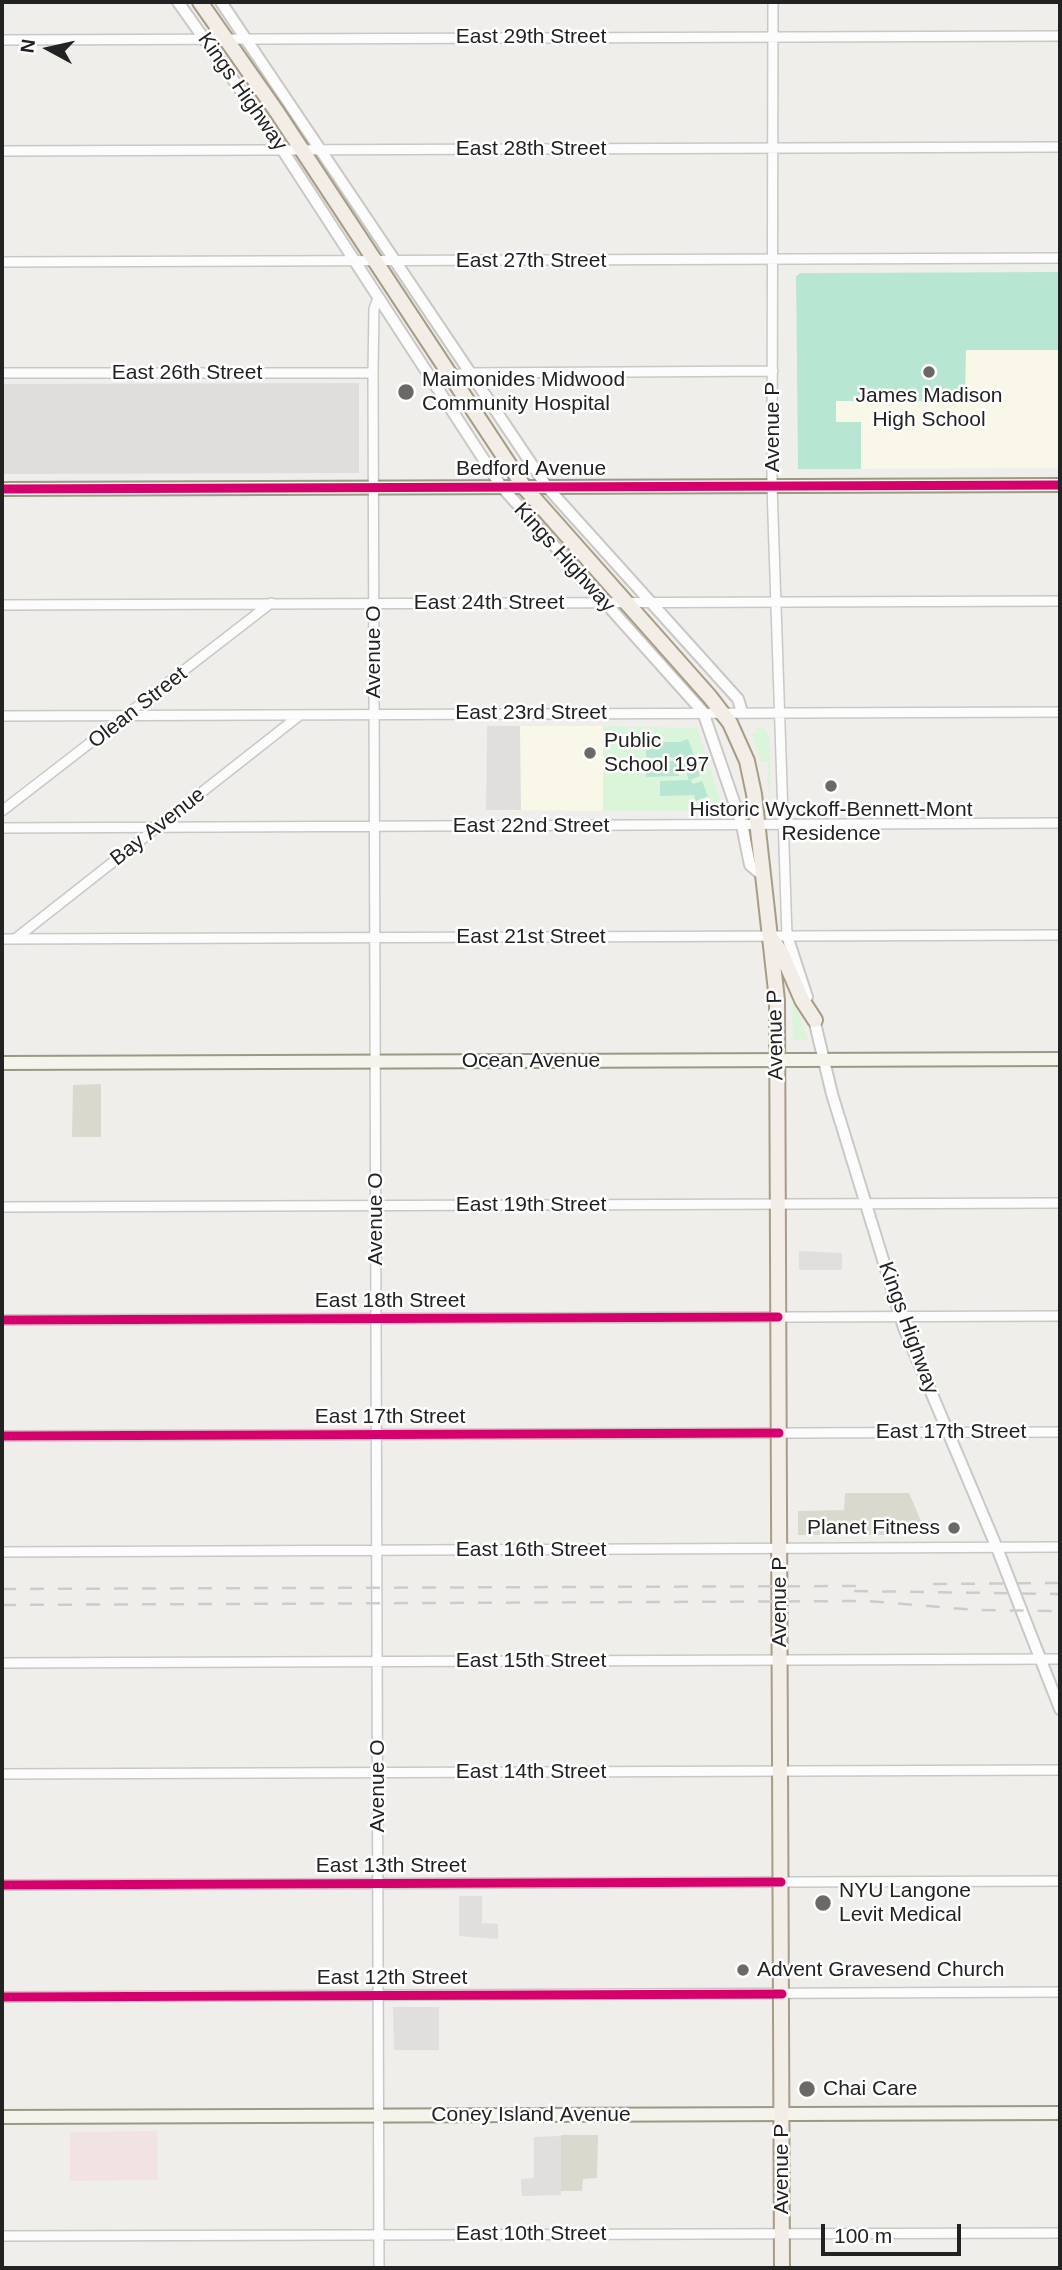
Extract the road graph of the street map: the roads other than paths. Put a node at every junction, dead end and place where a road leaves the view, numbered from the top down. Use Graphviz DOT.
graph roads {
  1 [pos="178,2"];
  2 [pos="200,2"];
  3 [pos="220,2"];
  4 [pos="773,2"];
  5 [pos="773,36"];
  6 [pos="1060,36"];
  7 [pos="206,39"];
  8 [pos="228,39"];
  9 [pos="247,39"];
  10 [pos="2,40"];
  11 [pos="1060,147"];
  12 [pos="773,148"];
  13 [pos="281,149"];
  14 [pos="301,149"];
  15 [pos="321,150"];
  16 [pos="2,151"];
  17 [pos="1060,258"];
  18 [pos="354,260"];
  19 [pos="773,260"];
  20 [pos="374,261"];
  21 [pos="396,261"];
  22 [pos="2,262"];
  23 [pos="378,298"];
  24 [pos="773,370"];
  25 [pos="2,373"];
  26 [pos="373,373"];
  27 [pos="471,373"];
  28 [pos="450,375"];
  29 [pos="430,377"];
  30 [pos="1060,485"];
  31 [pos="501,486"];
  32 [pos="772,486"];
  33 [pos="524,487"];
  34 [pos="547,487"];
  35 [pos="373,488"];
  36 [pos="2,489"];
  37 [pos="1060,601"];
  38 [pos="652,602"];
  39 [pos="776,602"];
  40 [pos="271,603"];
  41 [pos="374,603"];
  42 [pos="605,603"];
  43 [pos="627,603"];
  44 [pos="2,605"];
  45 [pos="703,712"];
  46 [pos="721,712"];
  47 [pos="742,712"];
  48 [pos="1060,712"];
  49 [pos="781,713"];
  50 [pos="301,715"];
  51 [pos="374,715"];
  52 [pos="2,716"];
  53 [pos="128,716"];
  54 [pos="2,811"];
  55 [pos="1060,823"];
  56 [pos="783,824"];
  57 [pos="742,825"];
  58 [pos="758,825"];
  59 [pos="374,826"];
  60 [pos="158,827"];
  61 [pos="2,828"];
  62 [pos="763,876"];
  63 [pos="1060,935"];
  64 [pos="769,936"];
  65 [pos="787,936"];
  66 [pos="375,937"];
  67 [pos="2,939"];
  68 [pos="15,939"];
  69 [pos="815,1020"];
  70 [pos="1060,1059"];
  71 [pos="777,1060"];
  72 [pos="825,1060"];
  73 [pos="375,1062"];
  74 [pos="2,1063"];
  75 [pos="1060,1203"];
  76 [pos="778,1204"];
  77 [pos="865,1204"];
  78 [pos="376,1206"];
  79 [pos="2,1207"];
  80 [pos="1060,1316"];
  81 [pos="778,1317"];
  82 [pos="900,1317"];
  83 [pos="376,1319"];
  84 [pos="2,1320"];
  85 [pos="1060,1432"];
  86 [pos="779,1433"];
  87 [pos="948,1433"];
  88 [pos="377,1434"];
  89 [pos="2,1436"];
  90 [pos="1060,1547"];
  91 [pos="997,1548"];
  92 [pos="779,1549"];
  93 [pos="377,1550"];
  94 [pos="2,1552"];
  95 [pos="1042,1659"];
  96 [pos="1060,1659"];
  97 [pos="780,1660"];
  98 [pos="378,1662"];
  99 [pos="2,1663"];
  100 [pos="1060,1709"];
  101 [pos="1060,1770"];
  102 [pos="781,1771"];
  103 [pos="378,1773"];
  104 [pos="2,1774"];
  105 [pos="1060,1881"];
  106 [pos="781,1882"];
  107 [pos="378,1884"];
  108 [pos="2,1885"];
  109 [pos="1060,1992"];
  110 [pos="782,1994"];
  111 [pos="378,1995"];
  112 [pos="2,1997"];
  113 [pos="1060,2113"];
  114 [pos="379,2115"];
  115 [pos="782,2115"];
  116 [pos="2,2117"];
  117 [pos="782,2233"];
  118 [pos="1060,2233"];
  119 [pos="379,2235"];
  120 [pos="2,2236"];
  121 [pos="379,2268"];
  122 [pos="782,2268"];
  1 -- 7 [label="street, Kings Highway"];
  2 -- 8 [label="main road, Kings Highway"];
  3 -- 9 [label="street, Kings Highway"];
  4 -- 5 [label="street, Avenue P"];
  5 -- 6 [label="street, East 29th Street"];
  5 -- 9 [label="street, East 29th Street"];
  5 -- 12 [label="street, Avenue P"];
  7 -- 8 [label="street, East 29th Street"];
  7 -- 10 [label="street, East 29th Street"];
  7 -- 13 [label="street, Kings Highway"];
  8 -- 9 [label="street, East 29th Street"];
  8 -- 14 [label="main road, Kings Highway"];
  9 -- 15 [label="street, Kings Highway"];
  11 -- 12 [label="street, East 28th Street"];
  12 -- 15 [label="street, East 28th Street"];
  12 -- 19 [label="street, Avenue P"];
  13 -- 14 [label="street, East 28th Street"];
  13 -- 16 [label="street, East 28th Street"];
  13 -- 18 [label="street, Kings Highway"];
  14 -- 15 [label="street, East 28th Street"];
  14 -- 20 [label="main road, Kings Highway"];
  15 -- 21 [label="street, Kings Highway"];
  17 -- 19 [label="street, East 27th Street"];
  18 -- 20 [label="street, East 27th Street"];
  18 -- 22 [label="street, East 27th Street"];
  18 -- 23 [label="street, Kings Highway"];
  19 -- 21 [label="street, East 27th Street"];
  19 -- 24 [label="street, Avenue P"];
  20 -- 21 [label="street, East 27th Street"];
  20 -- 28 [label="main road, Kings Highway"];
  21 -- 27 [label="street, Kings Highway"];
  23 -- 26 [label="street, Avenue O"];
  23 -- 29 [label="street, Kings Highway"];
  24 -- 27 [label="street"];
  24 -- 32 [label="street, Avenue P"];
  25 -- 26 [label="street, East 26th Street"];
  26 -- 35 [label="street, Avenue O"];
  27 -- 28 [label="street"];
  27 -- 34 [label="street, Kings Highway"];
  28 -- 29 [label="street"];
  28 -- 33 [label="main road, Kings Highway"];
  29 -- 31 [label="street, Kings Highway"];
  30 -- 32 [label="main road, Bedford Avenue"];
  31 -- 33 [label="main road, Bedford Avenue"];
  31 -- 35 [label="main road, Bedford Avenue"];
  31 -- 42 [label="street, Kings Highway"];
  32 -- 34 [label="main road, Bedford Avenue"];
  32 -- 39 [label="street, Avenue P"];
  33 -- 34 [label="main road, Bedford Avenue"];
  33 -- 43 [label="main road, Kings Highway"];
  34 -- 38 [label="street, Kings Highway"];
  35 -- 36 [label="main road, Bedford Avenue"];
  35 -- 41 [label="street, Avenue O"];
  37 -- 39 [label="street, East 24th Street"];
  38 -- 39 [label="street, East 24th Street"];
  38 -- 43 [label="street, East 24th Street"];
  38 -- 47 [label="street, Kings Highway"];
  39 -- 49 [label="street, Avenue P"];
  40 -- 41 [label="street, East 24th Street"];
  40 -- 44 [label="street, East 24th Street"];
  40 -- 53 [label="street, Olean Street"];
  41 -- 42 [label="street, East 24th Street"];
  41 -- 51 [label="street, Avenue O"];
  42 -- 43 [label="street, East 24th Street"];
  42 -- 45 [label="street, Kings Highway"];
  43 -- 46 [label="main road, Kings Highway"];
  45 -- 46 [label="street, East 23rd Street"];
  45 -- 51 [label="street, East 23rd Street"];
  45 -- 57 [label="street, Kings Highway"];
  46 -- 47 [label="street, East 23rd Street"];
  46 -- 58 [label="main road, Kings Highway"];
  47 -- 49 [label="street, East 23rd Street"];
  48 -- 49 [label="street, East 23rd Street"];
  49 -- 56 [label="street, Avenue P"];
  50 -- 51 [label="street, East 23rd Street"];
  50 -- 53 [label="street, East 23rd Street"];
  50 -- 60 [label="street, Bay Avenue"];
  51 -- 59 [label="street, Avenue O"];
  52 -- 53 [label="street, East 23rd Street"];
  53 -- 54 [label="street, Olean Street"];
  55 -- 56 [label="street, East 22nd Street"];
  56 -- 58 [label="street, East 22nd Street"];
  56 -- 65 [label="street, Avenue P"];
  57 -- 58 [label="street, East 22nd Street"];
  57 -- 59 [label="street, East 22nd Street"];
  57 -- 62 [label="street, Kings Highway"];
  58 -- 62 [label="main road, Kings Highway"];
  59 -- 60 [label="street, East 22nd Street"];
  59 -- 66 [label="street, Avenue O"];
  60 -- 61 [label="street, East 22nd Street"];
  60 -- 68 [label="street, Bay Avenue"];
  62 -- 64 [label="main road, Kings Highway"];
  63 -- 65 [label="street, East 21st Street"];
  64 -- 65 [label="street, East 21st Street"];
  64 -- 66 [label="street, East 21st Street"];
  64 -- 69 [label="main road"];
  64 -- 71 [label="main road, Avenue P"];
  65 -- 69 [label="street, Kings Highway"];
  66 -- 68 [label="street, East 21st Street"];
  66 -- 73 [label="street, Avenue O"];
  67 -- 68 [label="street, East 21st Street"];
  69 -- 72 [label="street, Kings Highway"];
  70 -- 72 [label="main road, Ocean Avenue"];
  71 -- 72 [label="main road, Ocean Avenue"];
  71 -- 73 [label="main road, Ocean Avenue"];
  71 -- 76 [label="main road, Avenue P"];
  72 -- 77 [label="street, Kings Highway"];
  73 -- 74 [label="main road, Ocean Avenue"];
  73 -- 78 [label="street, Avenue O"];
  75 -- 77 [label="street, East 19th Street"];
  76 -- 77 [label="street, East 19th Street"];
  76 -- 78 [label="street, East 19th Street"];
  76 -- 81 [label="main road, Avenue P"];
  77 -- 82 [label="street, Kings Highway"];
  78 -- 79 [label="street, East 19th Street"];
  78 -- 83 [label="street, Avenue O"];
  80 -- 82 [label="street, East 18th Street"];
  81 -- 82 [label="street, East 18th Street"];
  81 -- 83 [label="street, East 18th Street"];
  81 -- 86 [label="main road, Avenue P"];
  82 -- 87 [label="street, Kings Highway"];
  83 -- 84 [label="street, East 18th Street"];
  83 -- 88 [label="street, Avenue O"];
  85 -- 87 [label="street, East 17th Street"];
  86 -- 87 [label="street, East 17th Street"];
  86 -- 88 [label="street, East 17th Street"];
  86 -- 92 [label="main road, Avenue P"];
  87 -- 91 [label="street, Kings Highway"];
  88 -- 89 [label="street, East 17th Street"];
  88 -- 93 [label="street, Avenue O"];
  90 -- 91 [label="street, East 16th Street"];
  91 -- 92 [label="street, East 16th Street"];
  91 -- 95 [label="street, Kings Highway"];
  92 -- 93 [label="street, East 16th Street"];
  92 -- 97 [label="main road, Avenue P"];
  93 -- 94 [label="street, East 16th Street"];
  93 -- 98 [label="street, Avenue O"];
  95 -- 96 [label="street, East 15th Street"];
  95 -- 97 [label="street, East 15th Street"];
  95 -- 100 [label="street, Kings Highway"];
  97 -- 98 [label="street, East 15th Street"];
  97 -- 102 [label="main road, Avenue P"];
  98 -- 99 [label="street, East 15th Street"];
  98 -- 103 [label="street, Avenue O"];
  101 -- 102 [label="street, East 14th Street"];
  102 -- 103 [label="street, East 14th Street"];
  102 -- 106 [label="main road, Avenue P"];
  103 -- 104 [label="street, East 14th Street"];
  103 -- 107 [label="street, Avenue O"];
  105 -- 106 [label="street, East 13th Street"];
  106 -- 107 [label="street, East 13th Street"];
  106 -- 110 [label="main road, Avenue P"];
  107 -- 108 [label="street, East 13th Street"];
  107 -- 111 [label="street, Avenue O"];
  109 -- 110 [label="street, East 12th Street"];
  110 -- 111 [label="street, East 12th Street"];
  110 -- 115 [label="main road, Avenue P"];
  111 -- 112 [label="street, East 12th Street"];
  111 -- 114 [label="street, Avenue O"];
  113 -- 115 [label="main road, Coney Island Avenue"];
  114 -- 115 [label="main road, Coney Island Avenue"];
  114 -- 116 [label="main road, Coney Island Avenue"];
  114 -- 119 [label="street, Avenue O"];
  115 -- 117 [label="main road, Avenue P"];
  117 -- 118 [label="street, East 10th Street"];
  117 -- 119 [label="street, East 10th Street"];
  117 -- 122 [label="main road, Avenue P"];
  119 -- 120 [label="street, East 10th Street"];
  119 -- 121 [label="street, Avenue O"];
}
